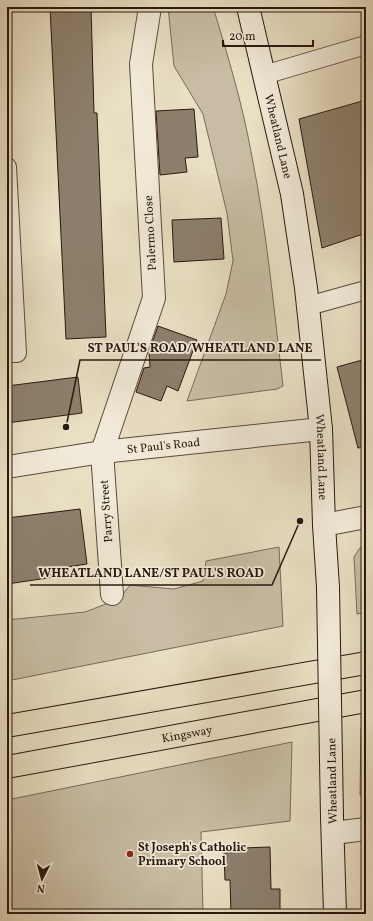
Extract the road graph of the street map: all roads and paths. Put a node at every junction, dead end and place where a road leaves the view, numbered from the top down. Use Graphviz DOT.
graph roads {
  1 [pos="150,7"];
  2 [pos="248,7"];
  3 [pos="366,45"];
  4 [pos="264,75"];
  5 [pos="7,167"];
  6 [pos="366,290"];
  7 [pos="308,306"];
  8 [pos="7,353"];
  9 [pos="321,429"];
  10 [pos="102,452"];
  11 [pos="7,467"];
  12 [pos="366,517"];
  13 [pos="324,525"];
  14 [pos="112,594"];
  15 [pos="366,663"];
  16 [pos="366,701"];
  17 [pos="7,726"];
  18 [pos="7,766"];
  19 [pos="333,825"];
  20 [pos="366,829"];
  21 [pos="334,914"];
  1 -- 10 [label="street, Palermo Close"];
  2 -- 4 [label="street, Wheatland Lane"];
  3 -- 4 [label="lane"];
  4 -- 7 [label="street, Wheatland Lane"];
  5 -- 8 [label="lane"];
  6 -- 7 [label="lane"];
  7 -- 9 [label="street, Wheatland Lane"];
  9 -- 10 [label="street, St Paul's Road"];
  9 -- 13 [label="street, Wheatland Lane"];
  10 -- 11 [label="street, St Paul's Road"];
  10 -- 14 [label="street, Parry Street"];
  12 -- 13 [label="street"];
  13 -- 19 [label="street, Wheatland Lane, bridge"];
  15 -- 17 [label="highway"];
  16 -- 18 [label="highway, Kingsway"];
  19 -- 20 [label="street"];
  19 -- 21 [label="street, Wheatland Lane"];
}
